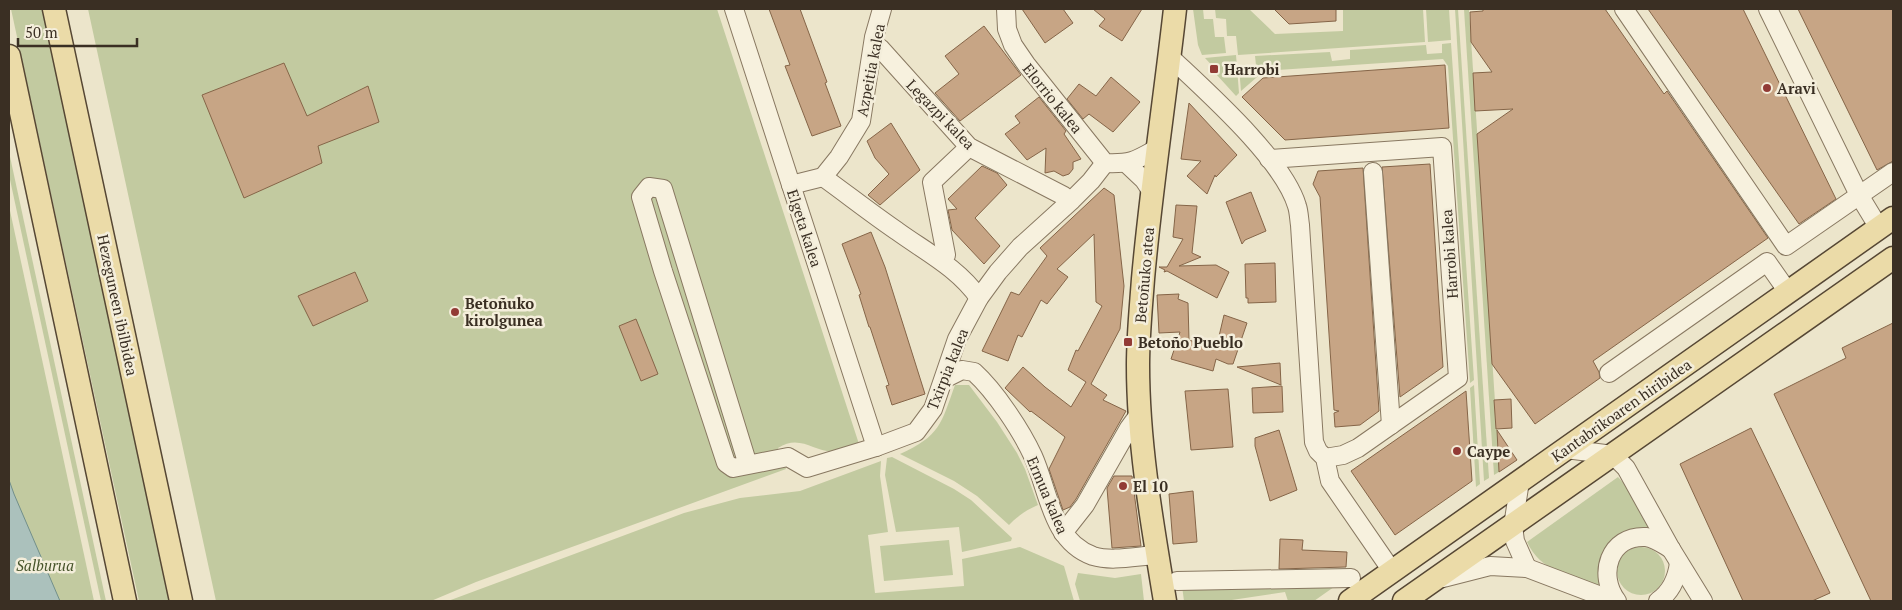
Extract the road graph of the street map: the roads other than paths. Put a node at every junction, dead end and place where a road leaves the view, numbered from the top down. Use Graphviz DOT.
graph roads {
  1 [pos="54,9"];
  2 [pos="734,9"];
  3 [pos="882,9"];
  4 [pos="1006,9"];
  5 [pos="1175,9"];
  6 [pos="1624,9"];
  7 [pos="1768,9"];
  8 [pos="880,48"];
  9 [pos="9,56"];
  10 [pos="1170,57"];
  11 [pos="969,147"];
  12 [pos="1158,148"];
  13 [pos="1269,159"];
  14 [pos="1105,163"];
  15 [pos="1126,163"];
  16 [pos="1373,172"];
  17 [pos="1893,172"];
  18 [pos="823,177"];
  19 [pos="791,185"];
  20 [pos="1152,192"];
  21 [pos="1859,195"];
  22 [pos="1064,196"];
  23 [pos="1886,223"];
  24 [pos="946,255"];
  25 [pos="1893,258"];
  26 [pos="1788,292"];
  27 [pos="979,298"];
  28 [pos="957,339"];
  29 [pos="974,372"];
  30 [pos="1609,373"];
  31 [pos="944,380"];
  32 [pos="1140,413"];
  33 [pos="1391,425"];
  34 [pos="876,447"];
  35 [pos="1566,449"];
  36 [pos="1613,455"];
  37 [pos="1325,458"];
  38 [pos="748,465"];
  39 [pos="1520,481"];
  40 [pos="1512,526"];
  41 [pos="1063,534"];
  42 [pos="1157,555"];
  43 [pos="1675,556"];
  44 [pos="1527,568"];
  45 [pos="1392,571"];
  46 [pos="1351,578"];
  47 [pos="1432,580"];
  48 [pos="1177,581"];
  49 [pos="125,601"];
  50 [pos="181,601"];
  51 [pos="1165,601"];
  52 [pos="1350,601"];
  53 [pos="1404,601"];
  54 [pos="1614,601"];
  55 [pos="1618,601"];
  56 [pos="1658,601"];
  57 [pos="1703,601"];
  1 -- 50 [label="main road, Hezeguneen ibilbidea"];
  2 -- 19 [label="street, Elgeta kalea"];
  3 -- 18 [label="street, Azpeitia kalea"];
  4 -- 14 [label="street, Elorrio kalea"];
  5 -- 10 [label="main road, Betoñuko atea"];
  6 -- 21 [label="street"];
  7 -- 21 [label="street"];
  8 -- 11 [label="street, Legazpi kalea"];
  9 -- 49 [label="main road"];
  10 -- 12 [label="main road, Betoñuko atea"];
  10 -- 13 [label="street"];
  11 -- 22 [label="street, Legazpi kalea"];
  11 -- 24 [label="street"];
  12 -- 15 [label="street"];
  12 -- 20 [label="main road, Betoñuko atea"];
  13 -- 33 [label="street, Harrobi kalea"];
  13 -- 37 [label="street"];
  14 -- 15 [label="street"];
  14 -- 27 [label="street, Txirpia kalea"];
  15 -- 20 [label="street"];
  16 -- 33 [label="street"];
  17 -- 21 [label="street"];
  18 -- 19 [label="street"];
  18 -- 27 [label="street"];
  19 -- 34 [label="street, Elgeta kalea"];
  20 -- 32 [label="main road, Betoñuko atea"];
  21 -- 23 [label="street"];
  23 -- 26 [label="main road, Kantabrikoaren hiribidea"];
  25 -- 36 [label="main road"];
  26 -- 30 [label="street"];
  26 -- 35 [label="main road, Kantabrikoaren hiribidea"];
  27 -- 28 [label="street, Txirpia kalea"];
  28 -- 29 [label="street, Ermua kalea"];
  28 -- 31 [label="street, Txirpia kalea"];
  29 -- 31 [label="street"];
  29 -- 41 [label="street, Ermua kalea"];
  31 -- 34 [label="street, Txirpia kalea"];
  32 -- 41 [label="street"];
  32 -- 42 [label="main road, Betoñuko atea"];
  33 -- 37 [label="street, Harrobi kalea"];
  34 -- 38 [label="street, Txirpia kalea"];
  35 -- 36 [label="street"];
  35 -- 39 [label="main road, Kantabrikoaren hiribidea"];
  36 -- 40 [label="main road"];
  36 -- 43 [label="street"];
  37 -- 45 [label="street"];
  38 -- 38 [label="street"];
  39 -- 40 [label="street"];
  39 -- 45 [label="main road, Kantabrikoaren hiribidea"];
  40 -- 44 [label="street"];
  40 -- 47 [label="main road"];
  41 -- 42 [label="street, Ermua kalea"];
  42 -- 51 [label="main road, Betoñuko atea"];
  43 -- 55 [label="street"];
  43 -- 56 [label="street"];
  43 -- 57 [label="street"];
  44 -- 47 [label="street"];
  44 -- 54 [label="street"];
  45 -- 52 [label="main road, Kantabrikoaren hiribidea"];
  46 -- 48 [label="street"];
  47 -- 53 [label="main road"];
}
